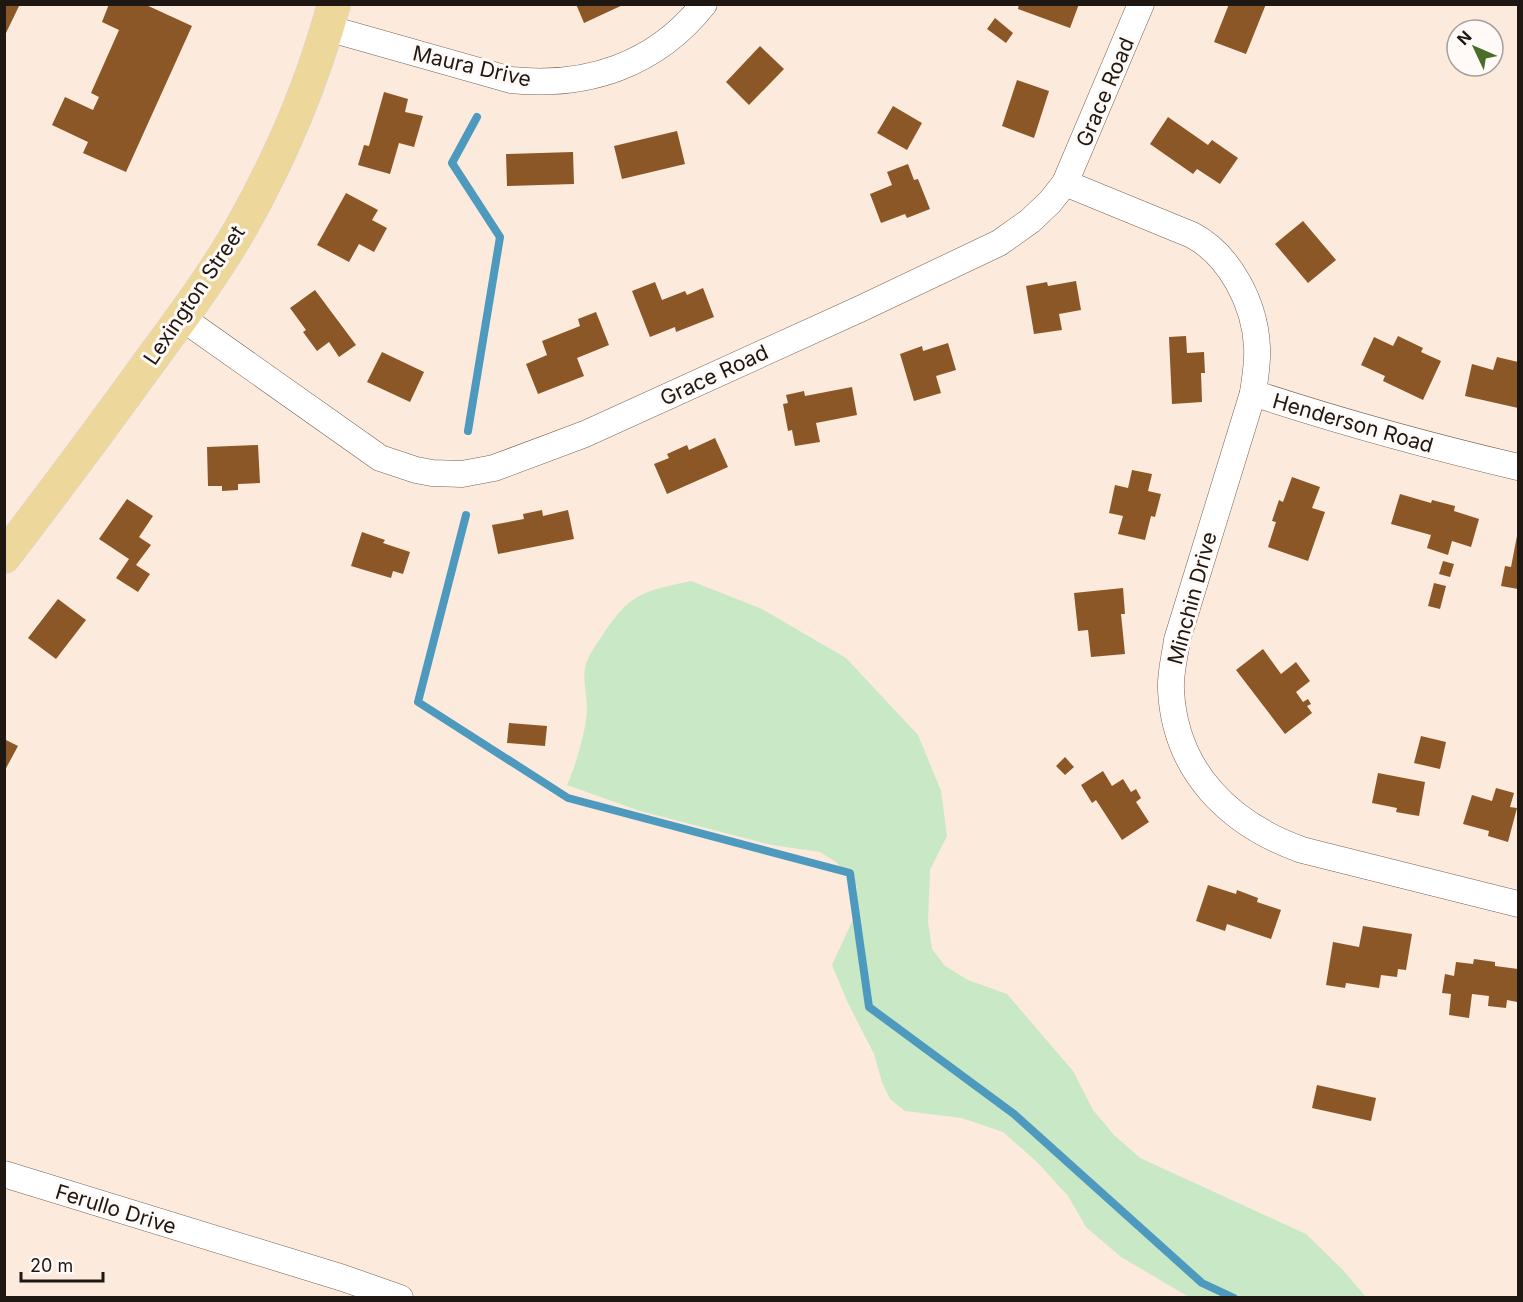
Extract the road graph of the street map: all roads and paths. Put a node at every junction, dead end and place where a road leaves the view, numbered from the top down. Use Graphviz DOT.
graph roads {
  1 [pos="705,4"];
  2 [pos="1141,4"];
  3 [pos="331,16"];
  4 [pos="1065,183"];
  5 [pos="182,318"];
  6 [pos="1253,393"];
  7 [pos="1518,467"];
  8 [pos="4,557"];
  9 [pos="1518,904"];
  10 [pos="4,1174"];
  11 [pos="400,1298"];
  1 -- 3 [label="street, Maura Drive"];
  2 -- 4 [label="street, Grace Road"];
  3 -- 5 [label="main road, Lexington Street"];
  4 -- 5 [label="street, Grace Road"];
  4 -- 6 [label="street, Henderson Road"];
  5 -- 8 [label="main road, Lexington Street"];
  6 -- 7 [label="street, Henderson Road"];
  6 -- 9 [label="street, Minchin Drive"];
  10 -- 11 [label="street, Ferullo Drive"];
}
